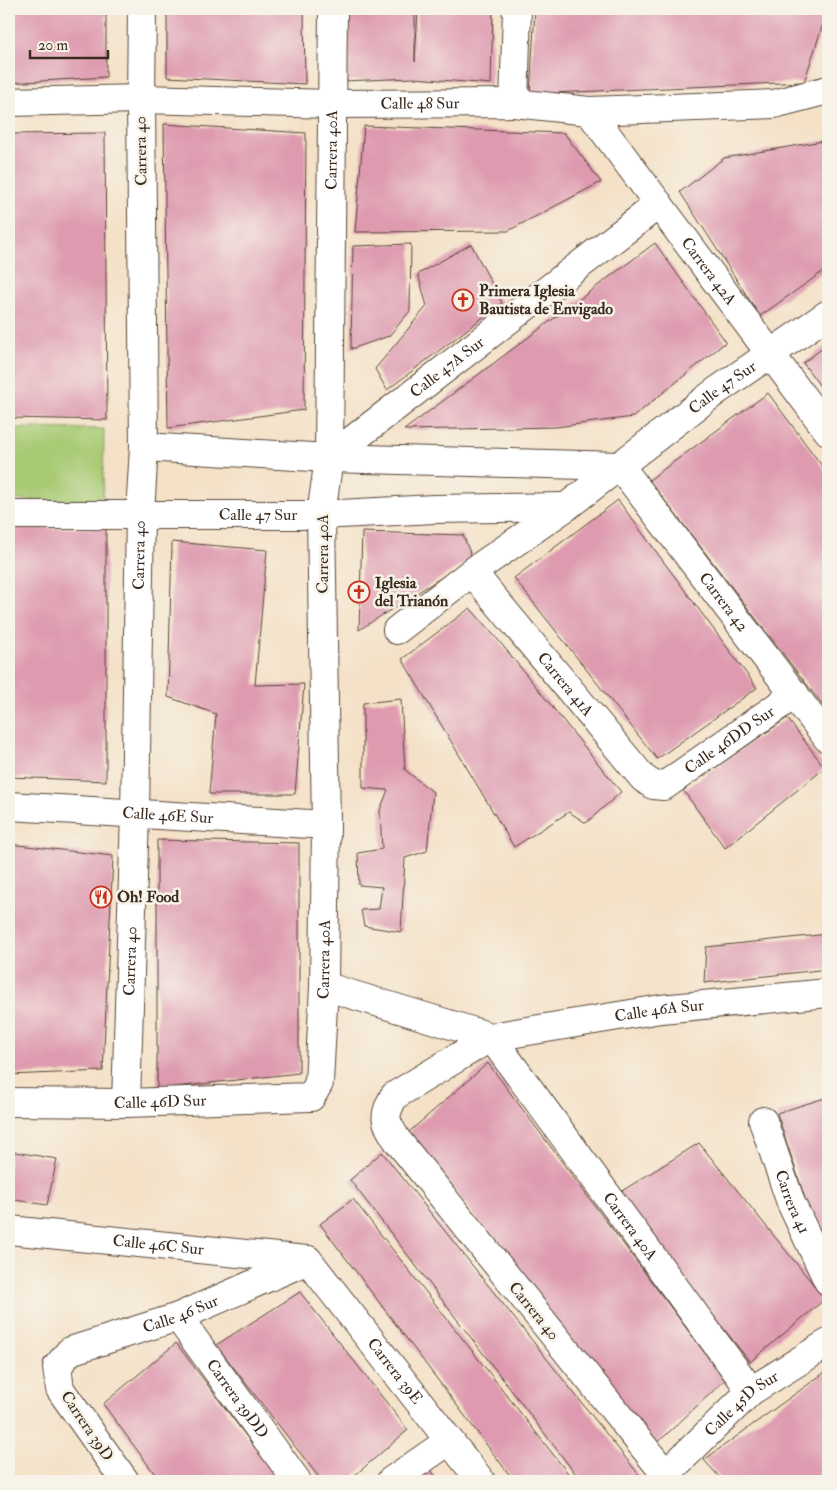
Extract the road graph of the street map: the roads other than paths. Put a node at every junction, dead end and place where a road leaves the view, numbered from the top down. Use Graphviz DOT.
graph roads {
  1 [pos="142,9"];
  2 [pos="333,9"];
  3 [pos="517,9"];
  4 [pos="828,90"];
  5 [pos="140,99"];
  6 [pos="9,102"];
  7 [pos="514,103"];
  8 [pos="332,104"];
  9 [pos="589,111"];
  10 [pos="659,204"];
  11 [pos="828,314"];
  12 [pos="771,355"];
  13 [pos="828,431"];
  14 [pos="144,447"];
  15 [pos="329,458"];
  16 [pos="620,466"];
  17 [pos="566,507"];
  18 [pos="140,514"];
  19 [pos="9,515"];
  20 [pos="321,515"];
  21 [pos="472,572"];
  22 [pos="397,630"];
  23 [pos="795,694"];
  24 [pos="828,739"];
  25 [pos="664,786"];
  26 [pos="9,806"];
  27 [pos="135,813"];
  28 [pos="326,825"];
  29 [pos="324,986"];
  30 [pos="828,993"];
  31 [pos="491,1037"];
  32 [pos="311,1098"];
  33 [pos="9,1102"];
  34 [pos="126,1102"];
  35 [pos="762,1121"];
  36 [pos="397,1140"];
  37 [pos="9,1230"];
  38 [pos="308,1260"];
  39 [pos="828,1281"];
  40 [pos="178,1317"];
  41 [pos="828,1343"];
  42 [pos="57,1368"];
  43 [pos="751,1391"];
  44 [pos="449,1441"];
  45 [pos="668,1478"];
  46 [pos="125,1481"];
  47 [pos="297,1481"];
  48 [pos="391,1481"];
  49 [pos="481,1481"];
  1 -- 5 [label="street, Carrera 40"];
  2 -- 8 [label="street, Carrera 40A"];
  3 -- 7 [label="street"];
  4 -- 9 [label="street, Calle 48 Sur"];
  5 -- 6 [label="street, Calle 48 Sur"];
  5 -- 8 [label="street, Calle 48 Sur"];
  5 -- 14 [label="street, Carrera 40"];
  7 -- 8 [label="street, Calle 48 Sur"];
  7 -- 9 [label="street, Calle 48 Sur"];
  8 -- 15 [label="street, Carrera 40A"];
  9 -- 10 [label="street, Carrera 42A"];
  10 -- 12 [label="street, Carrera 42A"];
  10 -- 15 [label="street, Calle 47A Sur"];
  11 -- 12 [label="street, Calle 47 Sur"];
  12 -- 13 [label="street, Carrera 42A"];
  12 -- 16 [label="street, Calle 47 Sur"];
  14 -- 15 [label="street"];
  14 -- 18 [label="street, Carrera 40"];
  15 -- 16 [label="street"];
  15 -- 20 [label="street, Carrera 40A"];
  16 -- 17 [label="street, Calle 47 Sur"];
  16 -- 23 [label="street, Carrera 42"];
  17 -- 20 [label="street, Calle 47 Sur"];
  17 -- 21 [label="street, Calle 47 Sur"];
  18 -- 19 [label="street, Calle 47 Sur"];
  18 -- 20 [label="street, Calle 47 Sur"];
  18 -- 27 [label="street, Carrera 40"];
  20 -- 28 [label="street, Carrera 40A"];
  21 -- 22 [label="street, Calle 47 Sur"];
  21 -- 25 [label="street, Carrera 41A"];
  23 -- 24 [label="street, Carrera 42"];
  23 -- 25 [label="street, Calle 46DD Sur"];
  26 -- 27 [label="street, Calle 46E Sur"];
  27 -- 28 [label="street, Calle 46E Sur"];
  27 -- 34 [label="street, Carrera 40"];
  28 -- 29 [label="street, Carrera 40A"];
  29 -- 31 [label="street, Calle 46A Sur"];
  29 -- 32 [label="street, Carrera 40A"];
  30 -- 31 [label="street, Calle 46A Sur"];
  31 -- 36 [label="street, Calle 46A Sur"];
  31 -- 43 [label="street, Carrera 40A"];
  32 -- 34 [label="street, Calle 46D Sur"];
  33 -- 34 [label="street, Calle 46D Sur"];
  35 -- 39 [label="street, Carrera 41"];
  36 -- 45 [label="street, Carrera 40"];
  37 -- 38 [label="street, Calle 46C Sur"];
  38 -- 40 [label="street, Calle 46 Sur"];
  38 -- 44 [label="street, Carrera 39E"];
  40 -- 42 [label="street, Calle 46 Sur"];
  40 -- 47 [label="street, Carrera 39DD"];
  41 -- 43 [label="street, Calle 45D Sur"];
  42 -- 46 [label="street, Carrera 39D"];
  43 -- 45 [label="street, Calle 45D Sur"];
  44 -- 48 [label="street"];
  44 -- 49 [label="street, Carrera 39E"];
}
